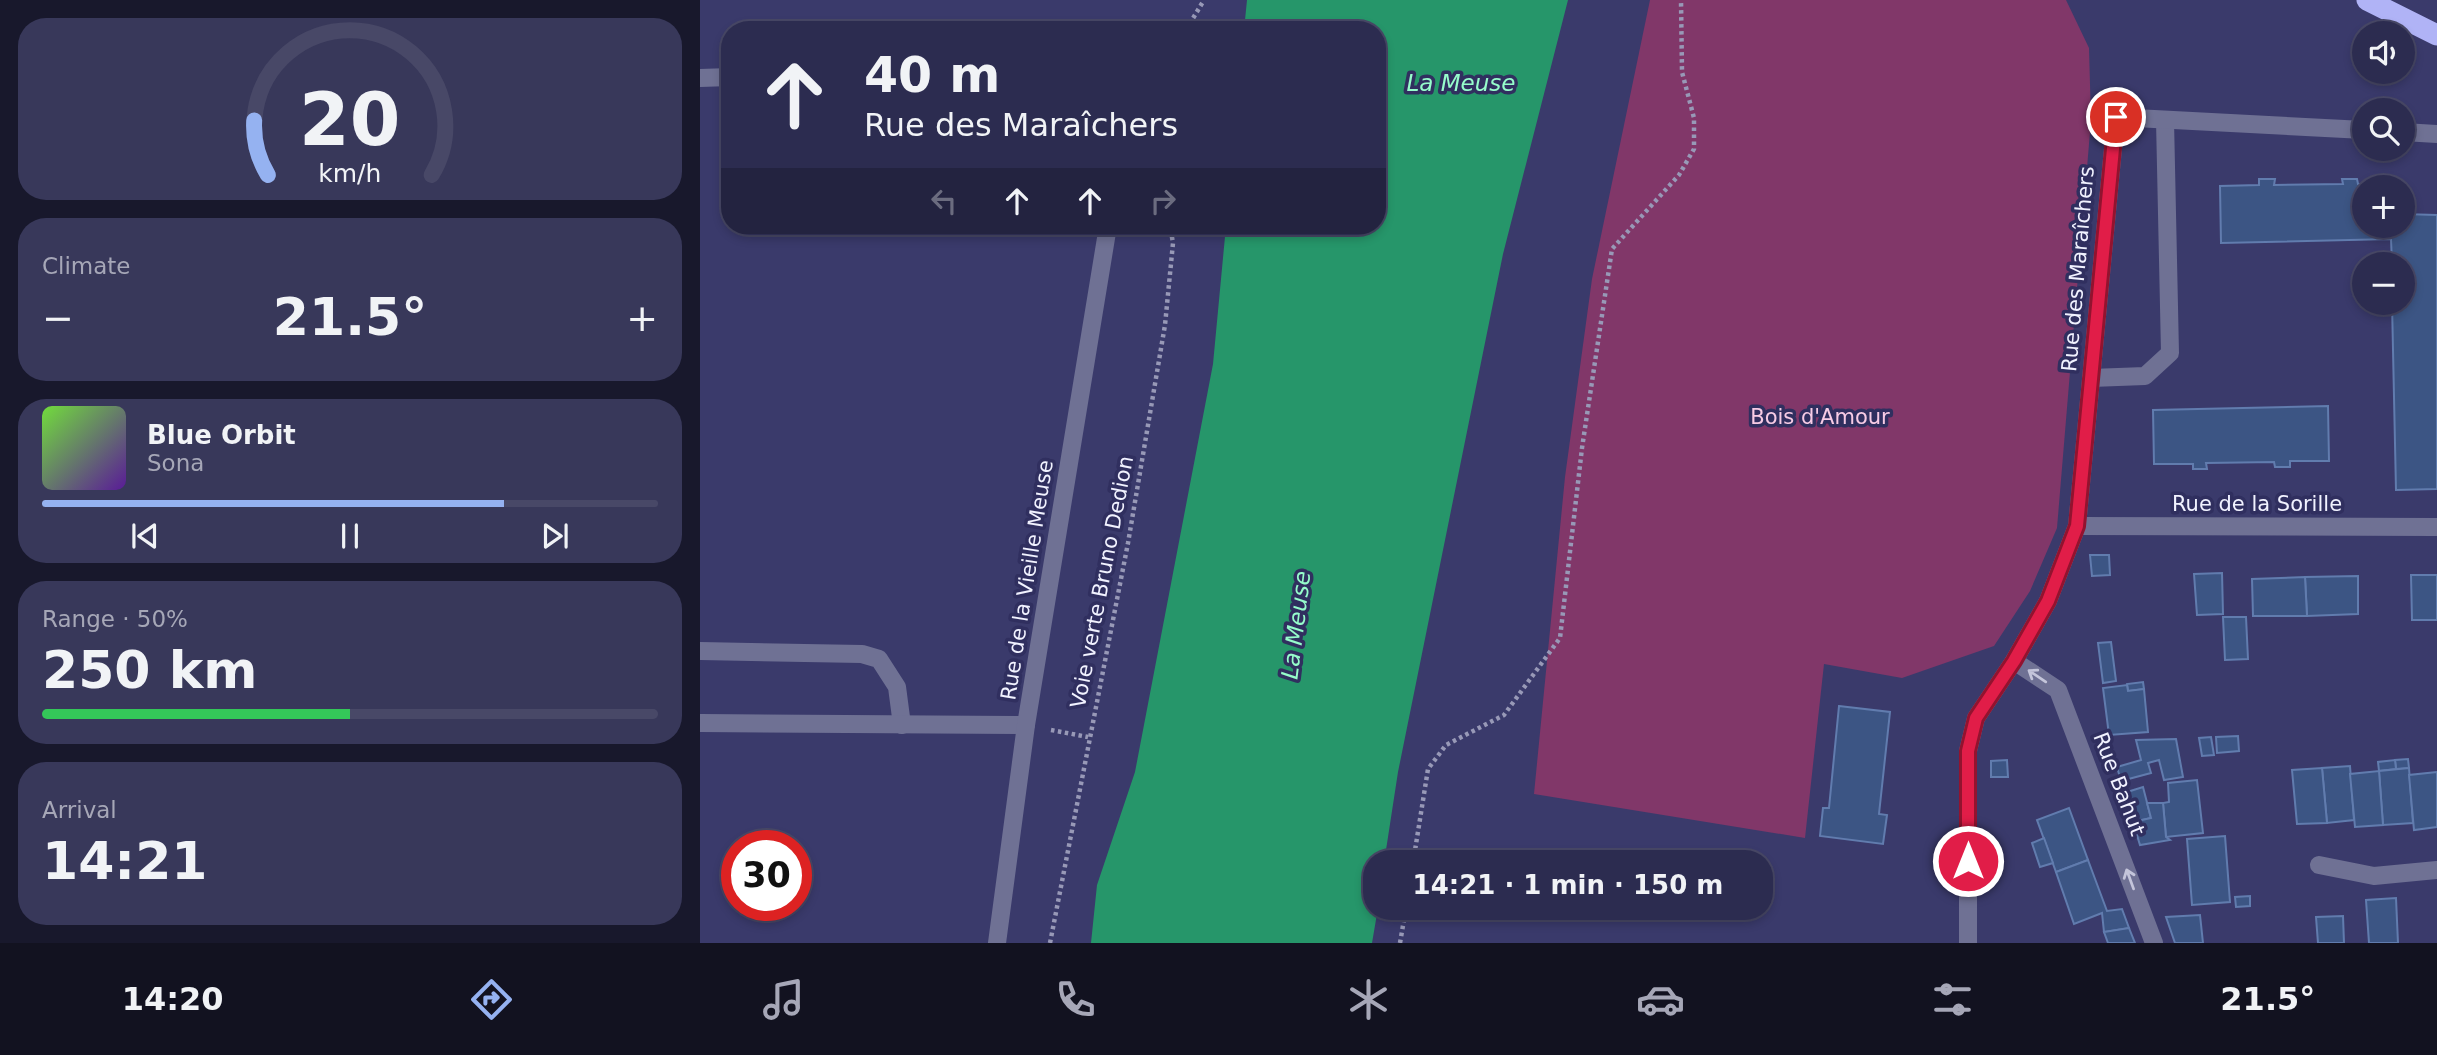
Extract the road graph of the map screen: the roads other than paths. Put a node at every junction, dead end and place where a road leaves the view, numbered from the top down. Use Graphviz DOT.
graph roads {
  1 [pos="2367,0"];
  2 [pos="2437,35"];
  3 [pos="721,77"];
  4 [pos="700,78"];
  5 [pos="2165,120"];
  6 [pos="2352,129"];
  7 [pos="2415,133"];
  8 [pos="2437,134"];
  9 [pos="1107,235"];
  10 [pos="2091,378"];
  11 [pos="2077,526"];
  12 [pos="2437,527"];
  13 [pos="700,651"];
  14 [pos="2014,661"];
  15 [pos="700,723"];
  16 [pos="902,725"];
  17 [pos="1026,725"];
  18 [pos="2319,865"];
  19 [pos="2437,870"];
  20 [pos="997,943"];
  21 [pos="1968,943"];
  22 [pos="2154,943"];
  1 -- 2 [label="highway"];
  3 -- 4 [label="street"];
  5 -- 6 [label="street, Rue des Maraîchers"];
  5 -- 10 [label="street, Rue des Maraîchers"];
  5 -- 10 [label="street"];
  7 -- 8 [label="street"];
  9 -- 17 [label="street, Rue de la Vieille Meuse"];
  10 -- 11 [label="street, Rue des Maraîchers"];
  11 -- 12 [label="street, Rue de la Sorille"];
  11 -- 14 [label="street, Rue des Maraîchers"];
  13 -- 16 [label="street"];
  14 -- 21 [label="street, Rue des Maraîchers"];
  22 -- 14 [label="street, Rue Bahut, one-way"];
  15 -- 16 [label="street"];
  16 -- 17 [label="street"];
  17 -- 20 [label="street, Rue de la Vieille Meuse"];
  18 -- 19 [label="street"];
}
